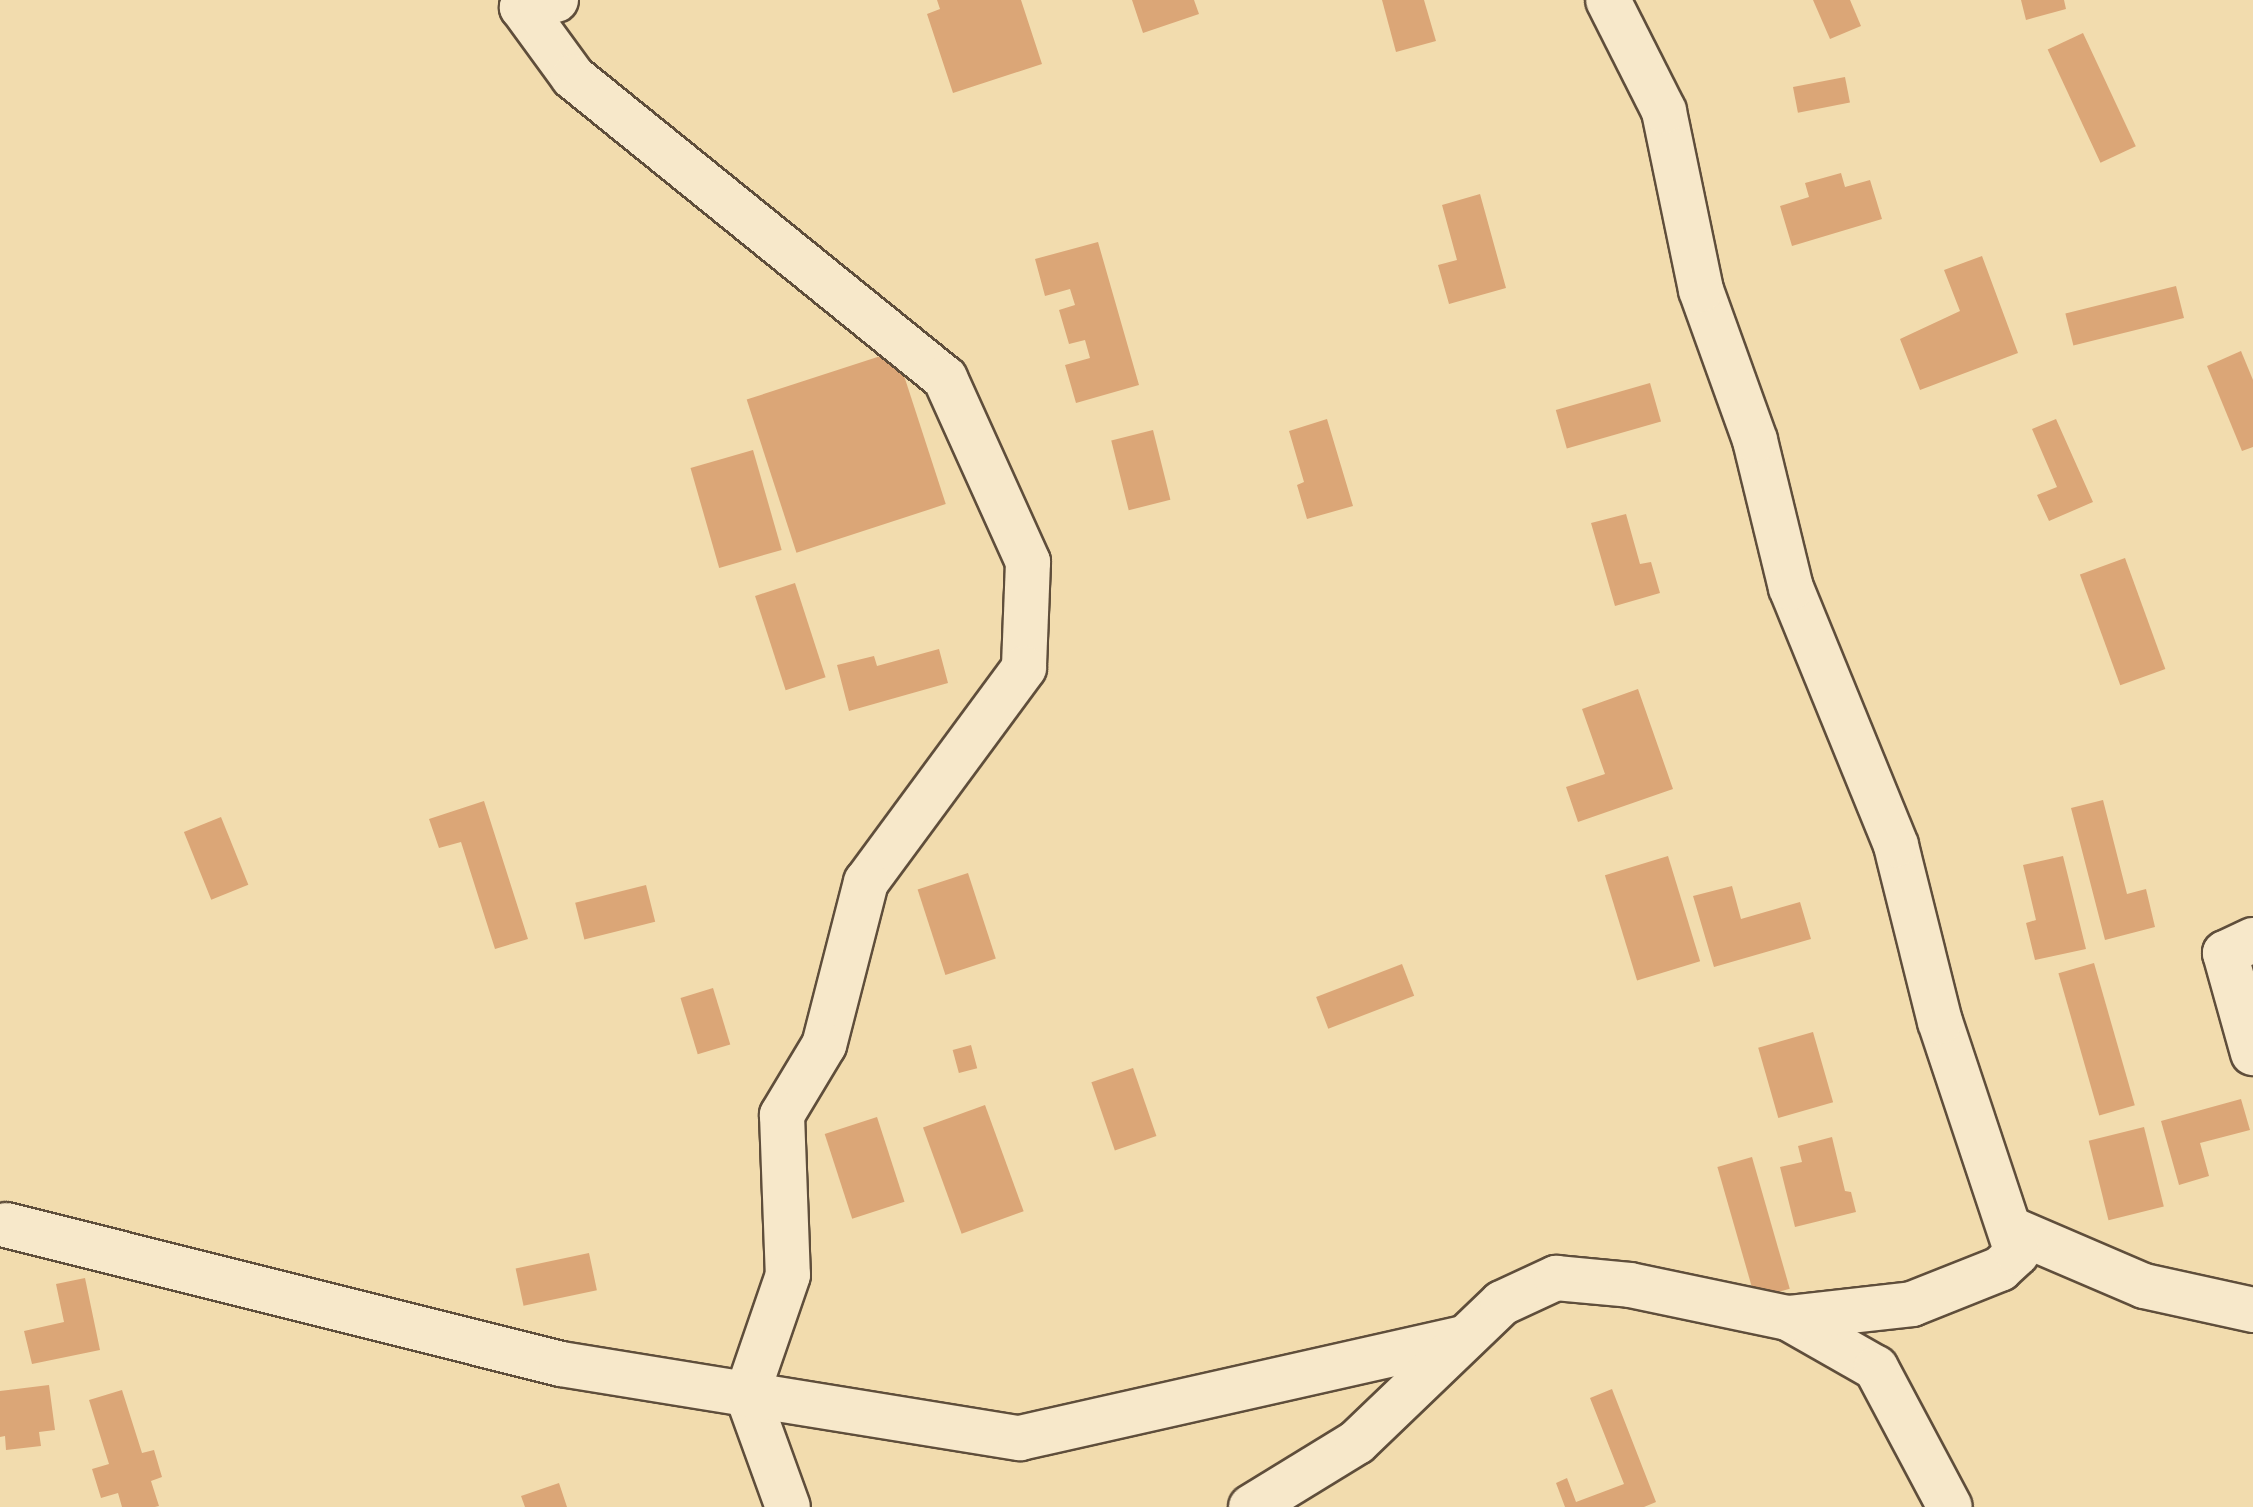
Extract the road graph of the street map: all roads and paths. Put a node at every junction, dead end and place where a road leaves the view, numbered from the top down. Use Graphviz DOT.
graph roads {
  1 [pos="556,0"];
  2 [pos="1608,0"];
  3 [pos="2253,940"];
  4 [pos="2253,1053"];
  5 [pos="6,1225"];
  6 [pos="2011,1229"];
  7 [pos="2253,1310"];
  8 [pos="1788,1318"];
  9 [pos="1465,1338"];
  10 [pos="747,1394"];
  11 [pos="788,1507"];
  12 [pos="1251,1507"];
  13 [pos="1950,1507"];
  1 -- 10 [label="street"];
  2 -- 6 [label="street"];
  3 -- 4 [label="street"];
  5 -- 10 [label="street"];
  6 -- 7 [label="street"];
  6 -- 8 [label="street"];
  8 -- 9 [label="street"];
  8 -- 13 [label="street"];
  9 -- 10 [label="street"];
  9 -- 12 [label="street"];
  10 -- 11 [label="street"];
}
